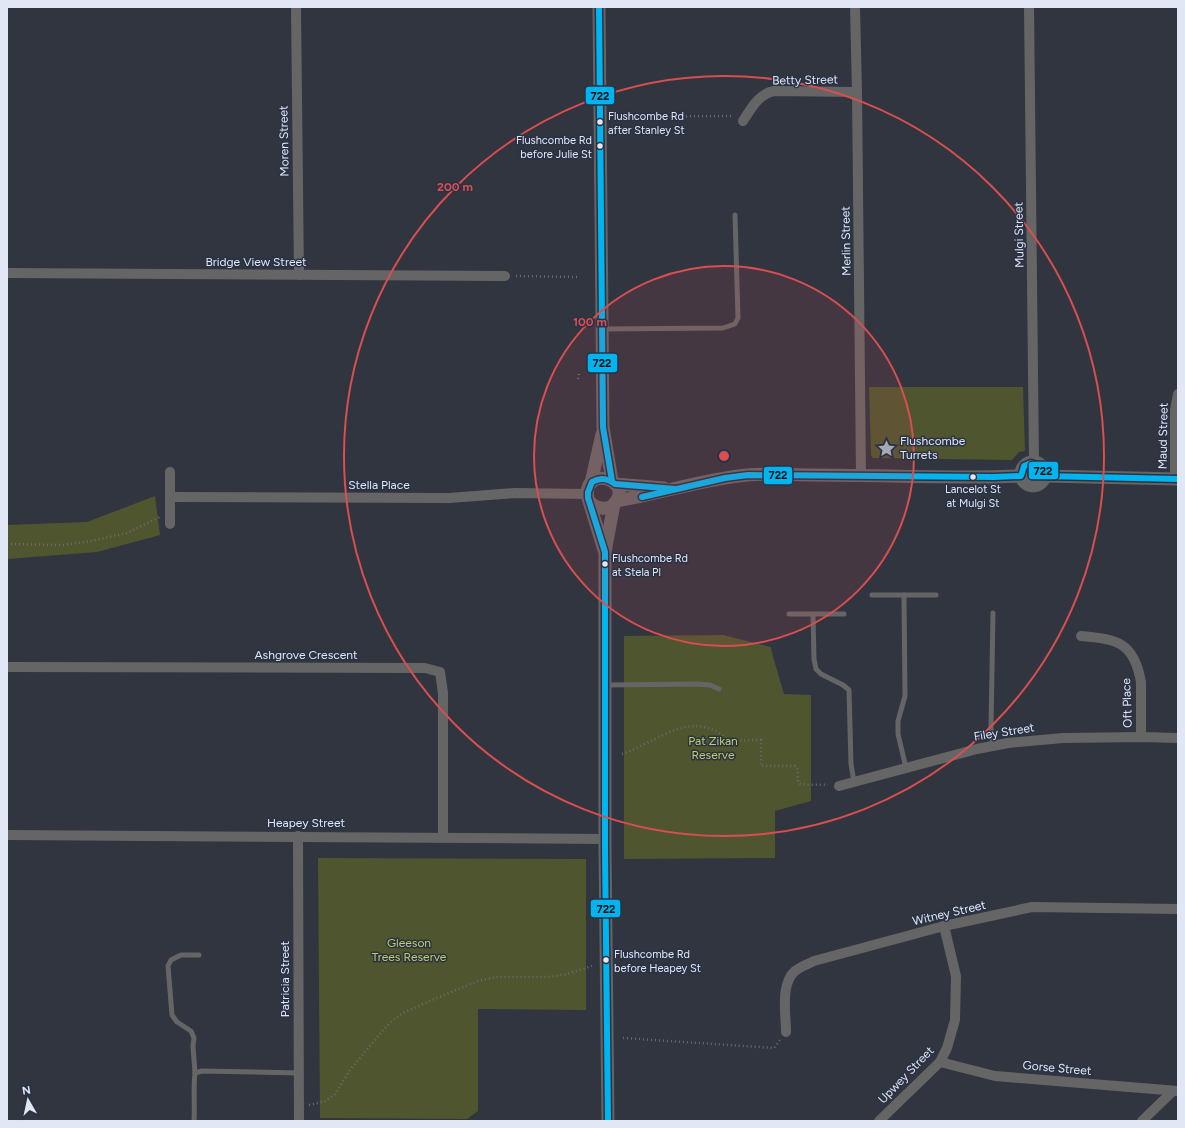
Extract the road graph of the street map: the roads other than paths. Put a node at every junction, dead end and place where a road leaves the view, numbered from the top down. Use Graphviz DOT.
graph roads {
  1 [pos="296,7"];
  2 [pos="599,7"];
  3 [pos="854,7"];
  4 [pos="1029,7"];
  5 [pos="857,92"];
  6 [pos="743,121"];
  7 [pos="735,215"];
  8 [pos="7,273"];
  9 [pos="299,275"];
  10 [pos="505,276"];
  11 [pos="603,329"];
  12 [pos="1178,394"];
  13 [pos="603,427"];
  14 [pos="1034,462"];
  15 [pos="170,472"];
  16 [pos="861,475"];
  17 [pos="1021,476"];
  18 [pos="1045,476"];
  19 [pos="1177,479"];
  20 [pos="614,482"];
  21 [pos="676,489"];
  22 [pos="589,493"];
  23 [pos="170,497"];
  24 [pos="615,502"];
  25 [pos="170,524"];
  26 [pos="605,552"];
  27 [pos="872,595"];
  28 [pos="904,595"];
  29 [pos="936,595"];
  30 [pos="993,613"];
  31 [pos="789,614"];
  32 [pos="813,614"];
  33 [pos="844,614"];
  34 [pos="1081,636"];
  35 [pos="7,667"];
  36 [pos="605,685"];
  37 [pos="719,688"];
  38 [pos="1141,737"];
  39 [pos="1178,738"];
  40 [pos="994,746"];
  41 [pos="906,768"];
  42 [pos="854,782"];
  43 [pos="839,786"];
  44 [pos="7,835"];
  45 [pos="298,836"];
  46 [pos="443,837"];
  47 [pos="606,839"];
  48 [pos="1178,909"];
  49 [pos="944,926"];
  50 [pos="199,955"];
  51 [pos="786,1032"];
  52 [pos="940,1062"];
  53 [pos="195,1073"];
  54 [pos="299,1073"];
  55 [pos="1175,1091"];
  56 [pos="194,1121"];
  57 [pos="299,1121"];
  58 [pos="608,1121"];
  59 [pos="879,1121"];
  60 [pos="1142,1121"];
  1 -- 9 [label="street, Moren Street"];
  2 -- 11 [label="street"];
  3 -- 5 [label="street, Merlin Street"];
  4 -- 14 [label="street, Mulgi Street"];
  5 -- 6 [label="street, Betty Street"];
  5 -- 16 [label="street, Merlin Street"];
  7 -- 11 [label="lane"];
  8 -- 9 [label="street, Bridge View Street"];
  9 -- 10 [label="street, Bridge View Street"];
  11 -- 13 [label="street"];
  12 -- 19 [label="street, Maud Street"];
  13 -- 20 [label="street"];
  13 -- 22 [label="street"];
  14 -- 17 [label="street"];
  14 -- 18 [label="street"];
  15 -- 23 [label="street"];
  16 -- 17 [label="street"];
  16 -- 21 [label="street"];
  17 -- 18 [label="street"];
  18 -- 19 [label="street"];
  20 -- 21 [label="street"];
  20 -- 22 [label="street"];
  20 -- 24 [label="street"];
  21 -- 24 [label="street"];
  22 -- 23 [label="street, Stella Place"];
  22 -- 24 [label="street"];
  22 -- 26 [label="street"];
  23 -- 25 [label="street"];
  24 -- 26 [label="street"];
  26 -- 36 [label="street"];
  27 -- 28 [label="lane"];
  28 -- 29 [label="lane"];
  28 -- 41 [label="lane"];
  30 -- 40 [label="lane"];
  31 -- 32 [label="lane"];
  32 -- 33 [label="lane"];
  32 -- 42 [label="lane"];
  34 -- 38 [label="street, Oft Place"];
  35 -- 46 [label="street, Ashgrove Crescent"];
  36 -- 37 [label="lane"];
  36 -- 47 [label="street"];
  38 -- 39 [label="street, Filey Street"];
  38 -- 40 [label="street, Filey Street"];
  40 -- 41 [label="street, Filey Street"];
  41 -- 42 [label="street, Filey Street"];
  42 -- 43 [label="street, Filey Street"];
  44 -- 45 [label="street, Heapey Street"];
  45 -- 46 [label="street, Heapey Street"];
  45 -- 54 [label="street, Patricia Street"];
  46 -- 47 [label="street, Heapey Street"];
  47 -- 58 [label="street"];
  48 -- 49 [label="street, Witney Street"];
  49 -- 51 [label="street, Witney Street"];
  49 -- 52 [label="street, Upwey Street"];
  50 -- 53 [label="lane"];
  52 -- 55 [label="street, Gorse Street"];
  52 -- 59 [label="street, Upwey Street"];
  53 -- 54 [label="lane"];
  53 -- 56 [label="lane"];
  54 -- 57 [label="street, Patricia Street"];
  55 -- 60 [label="street"];
}
